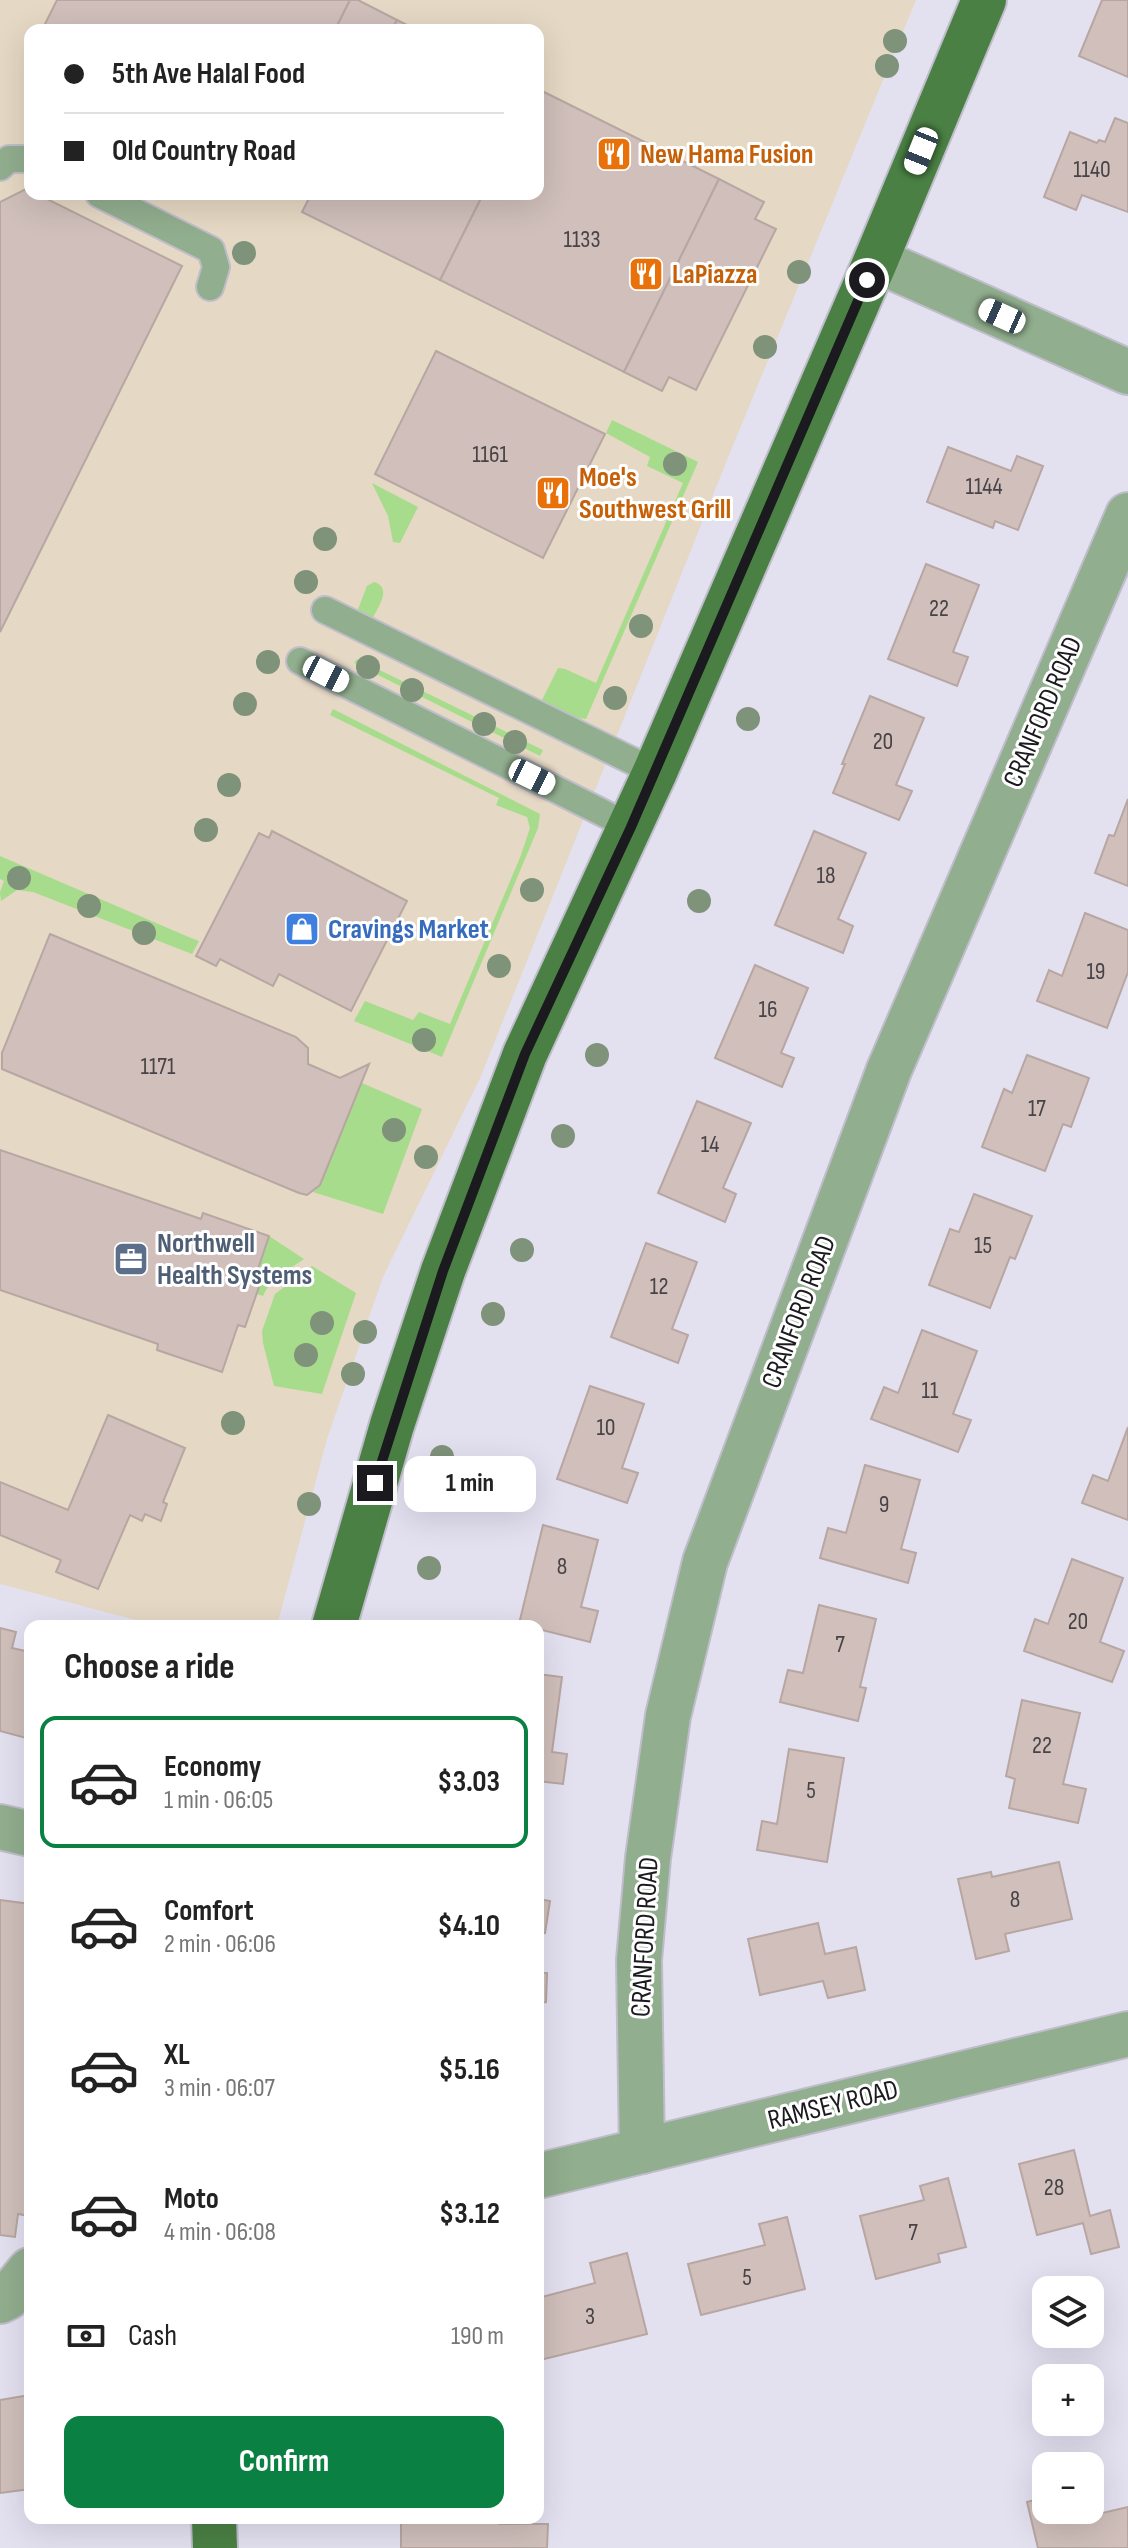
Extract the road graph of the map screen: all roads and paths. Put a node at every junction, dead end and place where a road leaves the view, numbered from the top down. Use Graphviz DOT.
graph roads {
  1 [pos="984,0"];
  2 [pos="24,159"];
  3 [pos="0,167"];
  4 [pos="111,200"];
  5 [pos="876,260"];
  6 [pos="210,287"];
  7 [pos="1128,372"];
  8 [pos="1128,515"];
  9 [pos="325,610"];
  10 [pos="300,661"];
  11 [pos="655,772"];
  12 [pos="631,827"];
  13 [pos="336,1620"];
  14 [pos="0,1827"];
  15 [pos="24,1833"];
  16 [pos="1128,2034"];
  17 [pos="642,2151"];
  18 [pos="544,2175"];
  19 [pos="24,2277"];
  20 [pos="0,2301"];
  21 [pos="214,2524"];
  22 [pos="215,2548"];
  1 -- 5 [label="main road"];
  2 -- 3 [label="lane"];
  4 -- 6 [label="lane"];
  5 -- 7 [label="street"];
  5 -- 11 [label="main road"];
  8 -- 17 [label="street, CRANFORD ROAD"];
  9 -- 11 [label="lane"];
  10 -- 12 [label="lane"];
  11 -- 12 [label="main road"];
  12 -- 13 [label="main road"];
  14 -- 15 [label="street"];
  16 -- 17 [label="street, RAMSEY ROAD"];
  17 -- 18 [label="street, RAMSEY ROAD"];
  19 -- 20 [label="street"];
  21 -- 22 [label="main road"];
}
